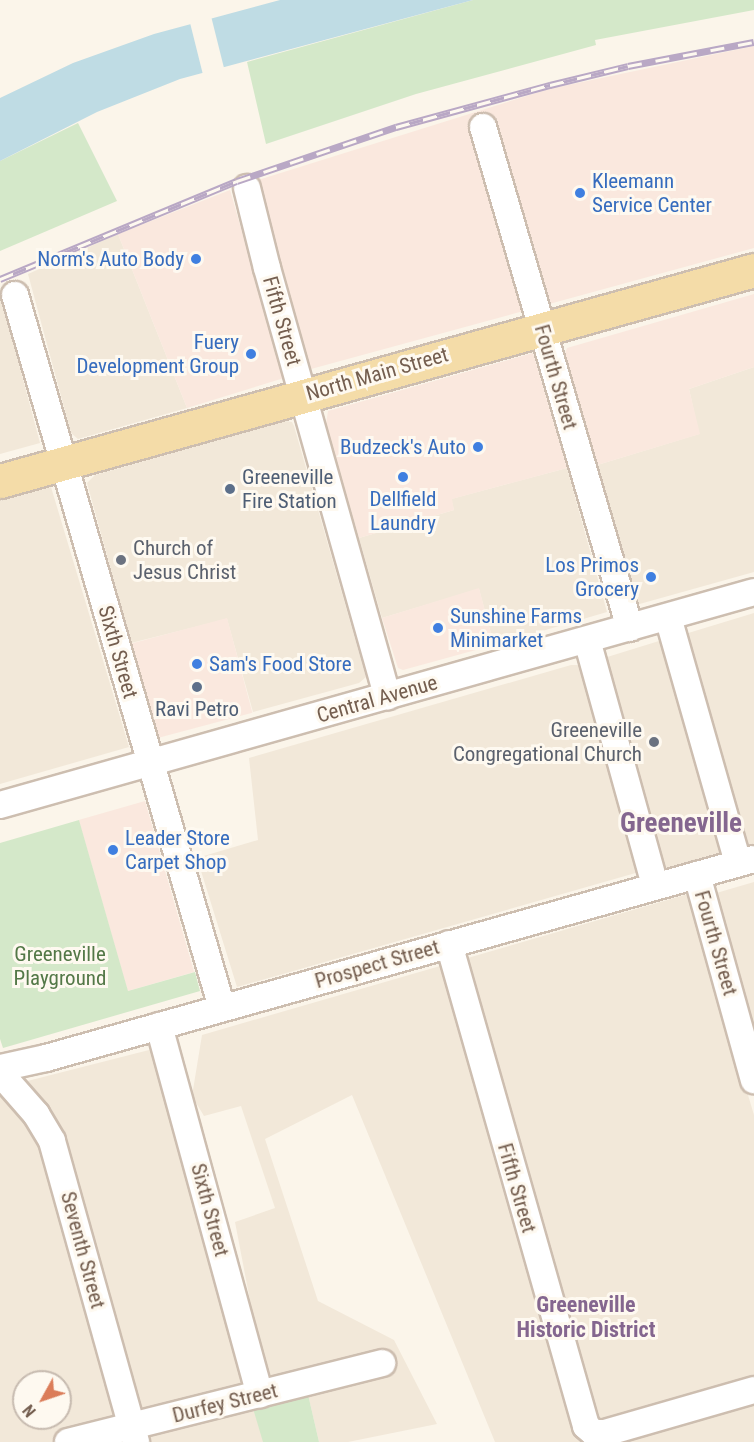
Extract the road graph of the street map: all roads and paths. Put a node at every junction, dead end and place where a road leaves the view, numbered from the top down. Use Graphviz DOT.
graph roads {
  1 [pos="483,127"];
  2 [pos="248,188"];
  3 [pos="754,270"];
  4 [pos="15,295"];
  5 [pos="542,328"];
  6 [pos="303,395"];
  7 [pos="64,463"];
  8 [pos="0,481"];
  9 [pos="754,592"];
  10 [pos="668,616"];
  11 [pos="630,627"];
  12 [pos="587,640"];
  13 [pos="387,696"];
  14 [pos="151,763"];
  15 [pos="0,805"];
  16 [pos="746,861"];
  17 [pos="697,875"];
  18 [pos="655,886"];
  19 [pos="448,944"];
  20 [pos="222,1008"];
  21 [pos="159,1026"];
  22 [pos="0,1068"];
  23 [pos="0,1073"];
  24 [pos="754,1080"];
  25 [pos="382,1363"];
  26 [pos="754,1390"];
  27 [pos="260,1394"];
  28 [pos="134,1434"];
  29 [pos="68,1442"];
  1 -- 5 [label="street, Fourth Street"];
  2 -- 6 [label="street, Fifth Street"];
  3 -- 5 [label="main road, North Main Street"];
  4 -- 7 [label="street, Sixth Street"];
  5 -- 6 [label="main road, North Main Street"];
  5 -- 11 [label="street, Fourth Street"];
  6 -- 7 [label="main road, North Main Street"];
  6 -- 13 [label="street, Fifth Street"];
  7 -- 8 [label="main road, North Main Street"];
  7 -- 14 [label="street, Sixth Street"];
  9 -- 10 [label="street, Central Avenue"];
  10 -- 11 [label="street, Central Avenue"];
  10 -- 16 [label="street"];
  11 -- 12 [label="street, Central Avenue"];
  12 -- 13 [label="street, Central Avenue"];
  12 -- 18 [label="street"];
  13 -- 14 [label="street, Central Avenue"];
  14 -- 15 [label="street, Central Avenue"];
  14 -- 20 [label="street, Sixth Street"];
  16 -- 17 [label="street, Prospect Street"];
  17 -- 18 [label="street, Prospect Street"];
  17 -- 24 [label="street, Fourth Street"];
  18 -- 19 [label="street, Prospect Street"];
  19 -- 20 [label="street, Prospect Street"];
  19 -- 26 [label="street, Fifth Street"];
  20 -- 21 [label="street, Prospect Street"];
  21 -- 22 [label="street, Prospect Street"];
  21 -- 27 [label="street, Sixth Street"];
  23 -- 28 [label="street, Seventh Street"];
  25 -- 27 [label="street, Durfey Street"];
  27 -- 28 [label="street, Durfey Street"];
  28 -- 29 [label="street, Durfey Street"];
}
